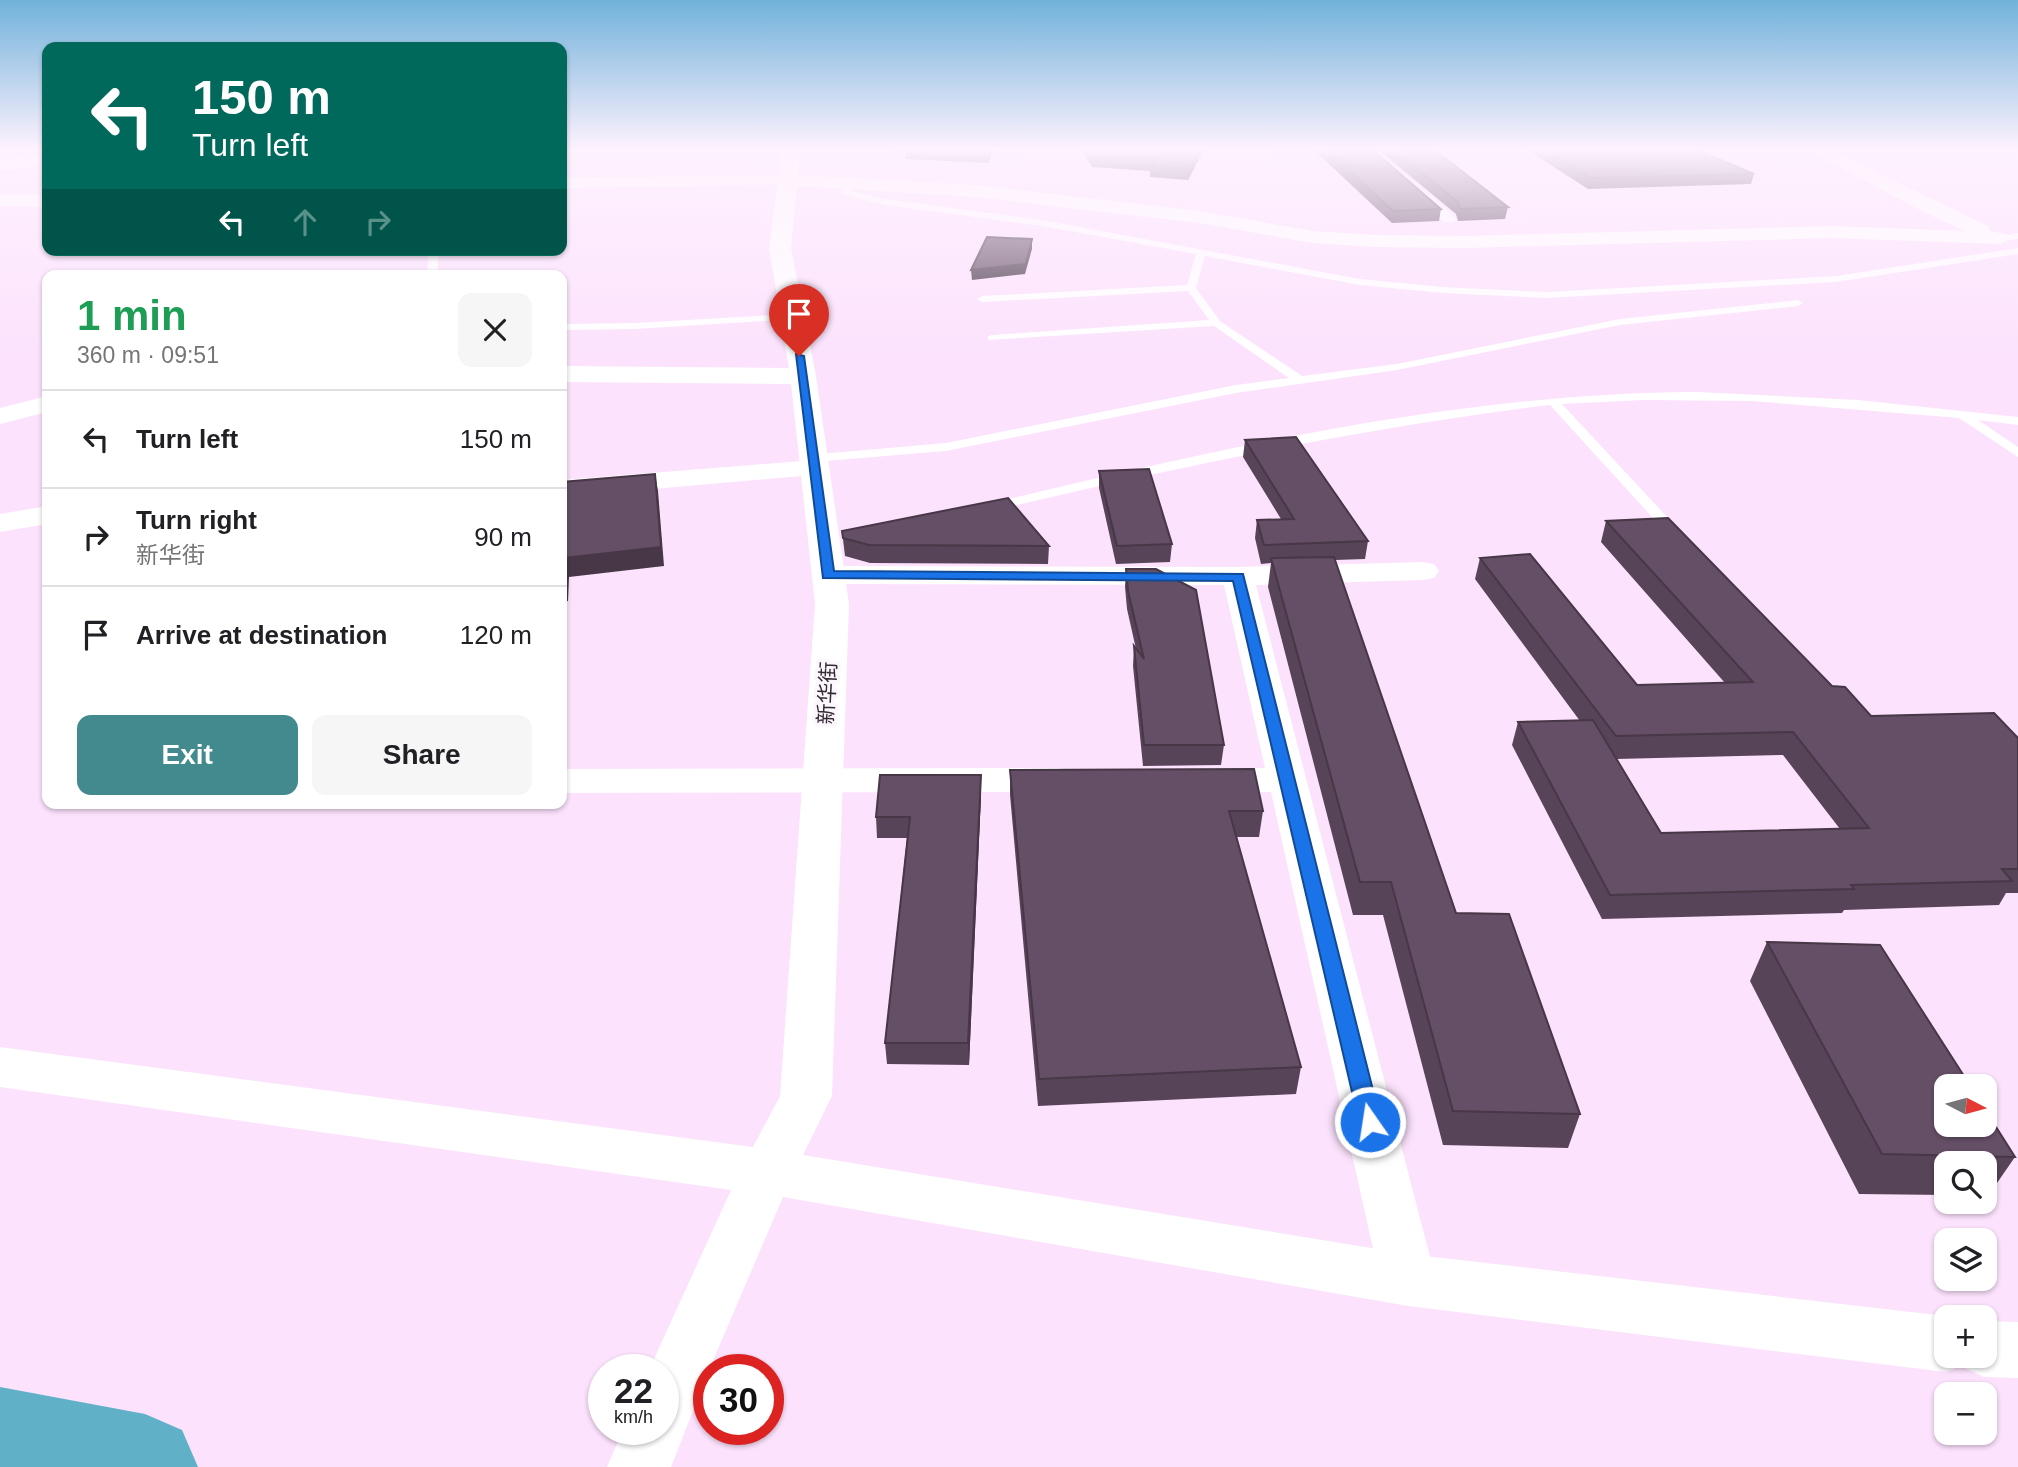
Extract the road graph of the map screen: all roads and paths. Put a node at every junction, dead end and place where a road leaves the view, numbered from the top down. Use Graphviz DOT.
graph roads {
  1 [pos="783,219"];
  2 [pos="1016,219"];
  3 [pos="1214,219"];
  4 [pos="1855,219"];
  5 [pos="1961,219"];
  6 [pos="1832,232"];
  7 [pos="2012,239"];
  8 [pos="2018,251"];
  9 [pos="1200,253"];
  10 [pos="1191,288"];
  11 [pos="982,299"];
  12 [pos="1797,303"];
  13 [pos="792,317"];
  14 [pos="1216,324"];
  15 [pos="567,327"];
  16 [pos="992,338"];
  17 [pos="567,374"];
  18 [pos="803,376"];
  19 [pos="1299,380"];
  20 [pos="1554,402"];
  21 [pos="42,405"];
  22 [pos="1962,414"];
  23 [pos="0,416"];
  24 [pos="2018,421"];
  25 [pos="2018,453"];
  26 [pos="814,463"];
  27 [pos="567,488"];
  28 [pos="973,512"];
  29 [pos="42,516"];
  30 [pos="0,523"];
  31 [pos="1683,542"];
  32 [pos="829,552"];
  33 [pos="1423,571"];
  34 [pos="1238,576"];
  35 [pos="1096,780"];
  36 [pos="1178,780"];
  37 [pos="1287,780"];
  38 [pos="567,781"];
  39 [pos="822,781"];
  40 [pos="0,1067"];
  41 [pos="768,1172"];
  42 [pos="1408,1280"];
  43 [pos="1934,1343"];
  44 [pos="1997,1349"];
  45 [pos="2018,1350"];
  46 [pos="679,1372"];
  47 [pos="648,1445"];
  48 [pos="639,1467"];
  1 -- 13 [label="street, 新华街"];
  2 -- 9 [label="lane"];
  3 -- 6 [label="street"];
  4 -- 6 [label="street"];
  5 -- 7 [label="street"];
  6 -- 7 [label="street"];
  8 -- 9 [label="lane"];
  9 -- 10 [label="lane"];
  10 -- 11 [label="lane"];
  10 -- 14 [label="lane"];
  12 -- 19 [label="lane"];
  13 -- 15 [label="lane"];
  13 -- 18 [label="street, 新华街"];
  14 -- 16 [label="lane"];
  14 -- 19 [label="lane"];
  17 -- 18 [label="street"];
  18 -- 26 [label="street, 新华街"];
  19 -- 26 [label="lane"];
  20 -- 22 [label="lane"];
  20 -- 28 [label="lane"];
  20 -- 31 [label="lane"];
  21 -- 23 [label="street"];
  22 -- 24 [label="lane"];
  22 -- 25 [label="lane"];
  26 -- 27 [label="street"];
  26 -- 32 [label="street, 新华街"];
  29 -- 30 [label="street"];
  32 -- 34 [label="street"];
  32 -- 39 [label="street, 新华街"];
  33 -- 34 [label="street"];
  34 -- 37 [label="street"];
  35 -- 39 [label="street"];
  36 -- 37 [label="street"];
  37 -- 42 [label="street"];
  38 -- 39 [label="street"];
  39 -- 41 [label="street, 新华街"];
  40 -- 41 [label="street"];
  41 -- 42 [label="street"];
  41 -- 46 [label="street, 新华街"];
  42 -- 43 [label="street"];
  44 -- 45 [label="street"];
  47 -- 48 [label="street"];
}
